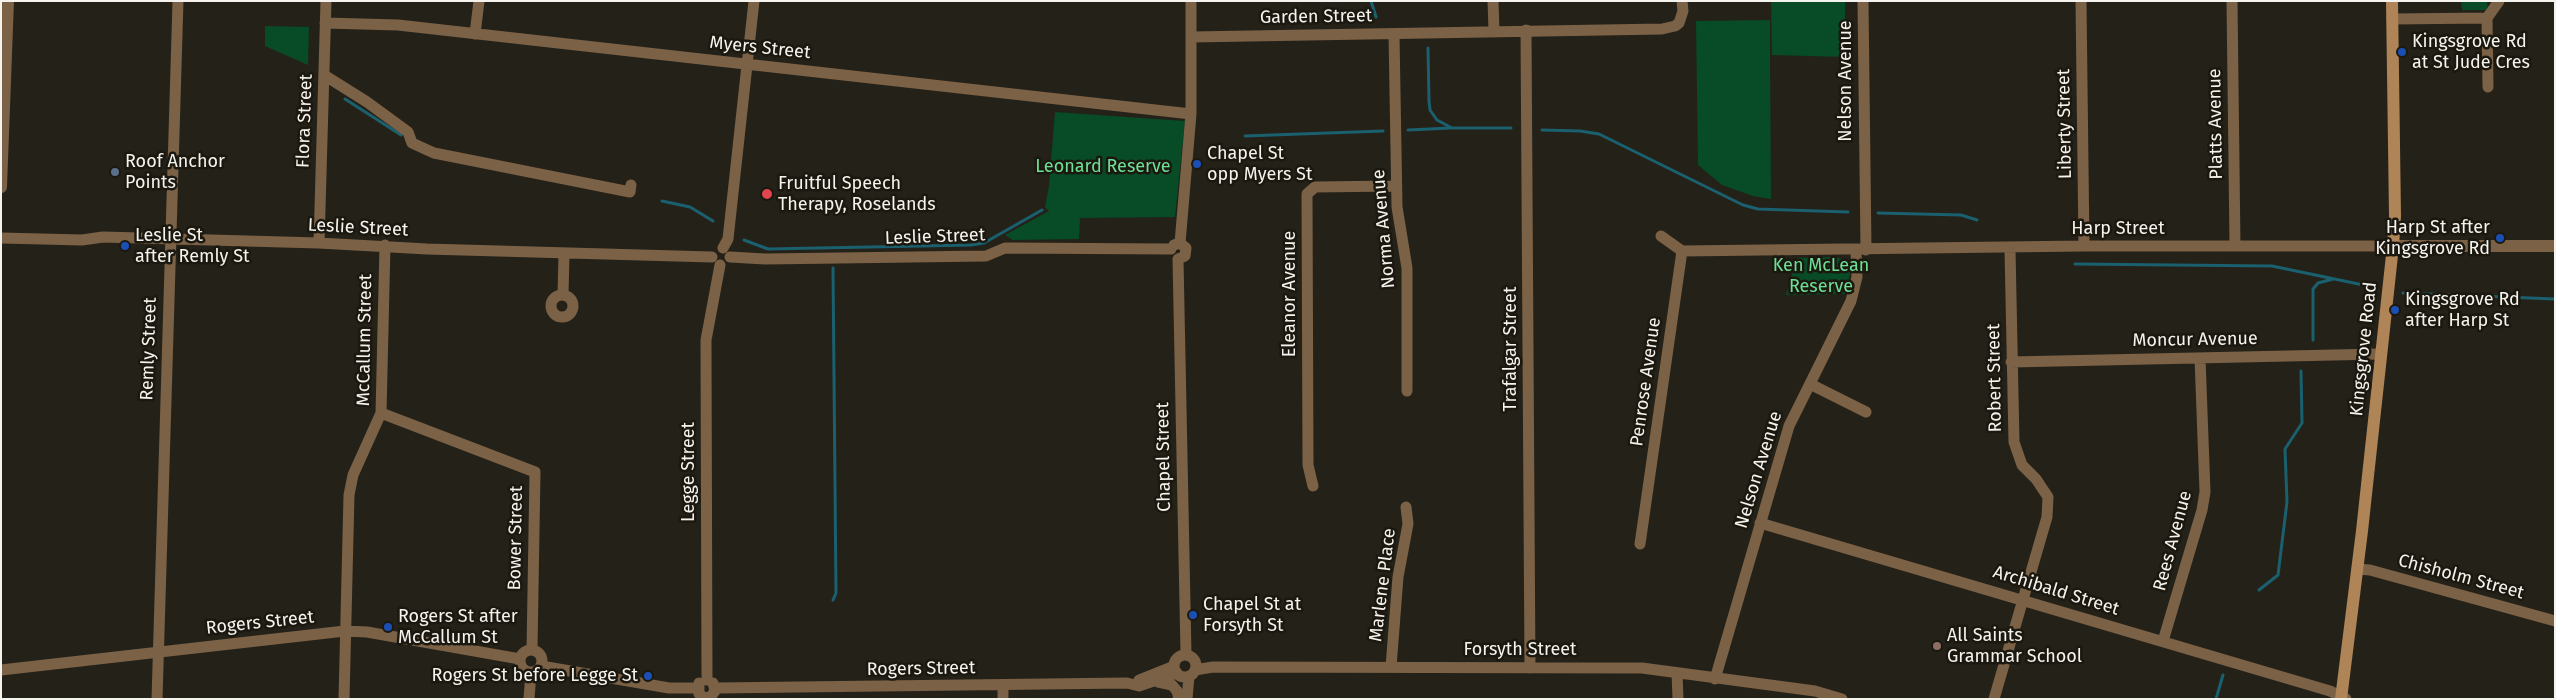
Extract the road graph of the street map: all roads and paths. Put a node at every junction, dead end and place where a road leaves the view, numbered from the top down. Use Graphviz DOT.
graph roads {
  1 [pos="8,1"];
  2 [pos="178,1"];
  3 [pos="326,1"];
  4 [pos="479,1"];
  5 [pos="754,1"];
  6 [pos="1191,1"];
  7 [pos="1493,1"];
  8 [pos="1682,1"];
  9 [pos="1863,1"];
  10 [pos="2081,1"];
  11 [pos="2232,1"];
  12 [pos="2392,1"];
  13 [pos="2499,1"];
  14 [pos="2487,18"];
  15 [pos="2392,19"];
  16 [pos="325,23"];
  17 [pos="1494,30"];
  18 [pos="1526,30"];
  19 [pos="475,34"];
  20 [pos="1394,34"];
  21 [pos="1191,37"];
  22 [pos="747,64"];
  23 [pos="324,75"];
  24 [pos="2488,88"];
  25 [pos="1191,114"];
  26 [pos="2,166"];
  27 [pos="631,185"];
  28 [pos="1396,186"];
  29 [pos="1,187"];
  30 [pos="1661,236"];
  31 [pos="1,238"];
  32 [pos="171,238"];
  33 [pos="319,242"];
  34 [pos="385,245"];
  35 [pos="1176,246"];
  36 [pos="2084,246"];
  37 [pos="2236,246"];
  38 [pos="2393,246"];
  39 [pos="2555,246"];
  40 [pos="2010,249"];
  41 [pos="1861,250"];
  42 [pos="1682,251"];
  43 [pos="727,252"];
  44 [pos="564,253"];
  45 [pos="716,261"];
  46 [pos="563,295"];
  47 [pos="2380,354"];
  48 [pos="2200,358"];
  49 [pos="2012,362"];
  50 [pos="1810,384"];
  51 [pos="1407,391"];
  52 [pos="1866,412"];
  53 [pos="381,413"];
  54 [pos="1313,486"];
  55 [pos="1406,507"];
  56 [pos="1760,523"];
  57 [pos="1640,544"];
  58 [pos="2357,569"];
  59 [pos="2023,599"];
  60 [pos="2555,621"];
  61 [pos="345,631"];
  62 [pos="2163,641"];
  63 [pos="532,650"];
  64 [pos="158,652"];
  65 [pos="1186,654"];
  66 [pos="520,659"];
  67 [pos="1391,667"];
  68 [pos="1530,668"];
  69 [pos="536,669"];
  70 [pos="1,670"];
  71 [pos="1183,672"];
  72 [pos="1677,673"];
  73 [pos="1715,679"];
  74 [pos="707,680"];
  75 [pos="1154,682"];
  76 [pos="1128,683"];
  77 [pos="1003,685"];
  78 [pos="697,688"];
  79 [pos="711,695"];
  80 [pos="2342,697"];
  81 [pos="158,699"];
  82 [pos="344,699"];
  83 [pos="529,699"];
  84 [pos="1003,699"];
  85 [pos="1179,699"];
  86 [pos="1187,699"];
  87 [pos="1678,699"];
  88 [pos="1842,699"];
  89 [pos="1994,699"];
  1 -- 26 [label="street"];
  2 -- 32 [label="street, Remly Street"];
  3 -- 16 [label="street, Flora Street"];
  4 -- 19 [label="street"];
  5 -- 22 [label="street"];
  6 -- 21 [label="street"];
  7 -- 17 [label="street"];
  8 -- 18 [label="street, Garden Street"];
  9 -- 41 [label="street, Nelson Avenue"];
  10 -- 36 [label="street, Liberty Street"];
  11 -- 37 [label="street, Platts Avenue"];
  12 -- 15 [label="main road, Kingsgrove Road"];
  13 -- 14 [label="street"];
  14 -- 15 [label="street"];
  14 -- 24 [label="street"];
  15 -- 38 [label="main road, Kingsgrove Road"];
  16 -- 19 [label="street, Myers Street"];
  16 -- 23 [label="street, Flora Street"];
  17 -- 18 [label="street, Garden Street"];
  17 -- 20 [label="street, Garden Street"];
  18 -- 68 [label="street, Trafalgar Street"];
  19 -- 22 [label="street, Myers Street"];
  20 -- 21 [label="street, Garden Street"];
  20 -- 28 [label="street, Norma Avenue"];
  21 -- 25 [label="street"];
  22 -- 25 [label="street, Myers Street"];
  22 -- 43 [label="street"];
  23 -- 27 [label="street"];
  23 -- 33 [label="street, Flora Street"];
  25 -- 35 [label="street"];
  26 -- 29 [label="street"];
  28 -- 51 [label="street, Norma Avenue"];
  28 -- 54 [label="street, Eleanor Avenue"];
  30 -- 42 [label="street"];
  31 -- 32 [label="street, Leslie Street"];
  32 -- 33 [label="street, Leslie Street"];
  32 -- 64 [label="street, Remly Street"];
  33 -- 34 [label="street, Leslie Street"];
  34 -- 44 [label="street, Leslie Street"];
  34 -- 53 [label="street, McCallum Street"];
  35 -- 43 [label="street, Leslie Street"];
  35 -- 65 [label="street, Chapel Street"];
  36 -- 37 [label="street, Harp Street"];
  36 -- 40 [label="street, Harp Street"];
  37 -- 38 [label="street, Harp Street"];
  38 -- 39 [label="street, Harp Street"];
  38 -- 47 [label="main road, Kingsgrove Road"];
  40 -- 41 [label="street, Harp Street"];
  40 -- 49 [label="street, Robert Street"];
  41 -- 42 [label="street, Harp Street"];
  41 -- 50 [label="street, Nelson Avenue"];
  42 -- 57 [label="street, Penrose Avenue"];
  43 -- 45 [label="street"];
  43 -- 45 [label="street"];
  44 -- 45 [label="street, Leslie Street"];
  44 -- 46 [label="street"];
  45 -- 74 [label="street, Legge Street"];
  47 -- 48 [label="street, Moncur Avenue"];
  47 -- 58 [label="main road, Kingsgrove Road"];
  48 -- 49 [label="street, Moncur Avenue"];
  48 -- 62 [label="street, Rees Avenue"];
  49 -- 59 [label="street, Robert Street"];
  50 -- 52 [label="street"];
  50 -- 56 [label="street, Nelson Avenue"];
  53 -- 61 [label="street, McCallum Street"];
  53 -- 63 [label="street, Bower Street"];
  55 -- 67 [label="street, Marlene Place"];
  56 -- 59 [label="street, Archibald Street"];
  56 -- 73 [label="street, Nelson Avenue"];
  58 -- 60 [label="street, Chisholm Street"];
  58 -- 80 [label="main road, Kingsgrove Road"];
  59 -- 62 [label="street, Archibald Street"];
  59 -- 89 [label="street, Robert Street"];
  61 -- 64 [label="street, Rogers Street"];
  61 -- 66 [label="street, Rogers Street"];
  61 -- 82 [label="street, McCallum Street"];
  62 -- 80 [label="street, Archibald Street"];
  63 -- 66 [label="street"];
  63 -- 69 [label="street"];
  64 -- 70 [label="street, Rogers Street"];
  64 -- 81 [label="street, Remly Street"];
  65 -- 71 [label="street"];
  65 -- 71 [label="street"];
  66 -- 69 [label="street"];
  67 -- 68 [label="street, Forsyth Street"];
  67 -- 71 [label="street, Forsyth Street"];
  68 -- 72 [label="street, Forsyth Street"];
  69 -- 78 [label="street"];
  69 -- 83 [label="street"];
  71 -- 75 [label="street, Rogers Street"];
  71 -- 76 [label="street, Rogers Street"];
  71 -- 85 [label="street"];
  71 -- 86 [label="street"];
  72 -- 73 [label="street, Forsyth Street"];
  72 -- 87 [label="street"];
  73 -- 88 [label="street, Forsyth Street"];
  74 -- 78 [label="street"];
  74 -- 79 [label="street"];
  75 -- 76 [label="street, Rogers Street"];
  75 -- 85 [label="street"];
  76 -- 77 [label="street, Rogers Street"];
  77 -- 79 [label="street, Rogers Street"];
  77 -- 84 [label="street"];
  78 -- 79 [label="street"];
}
